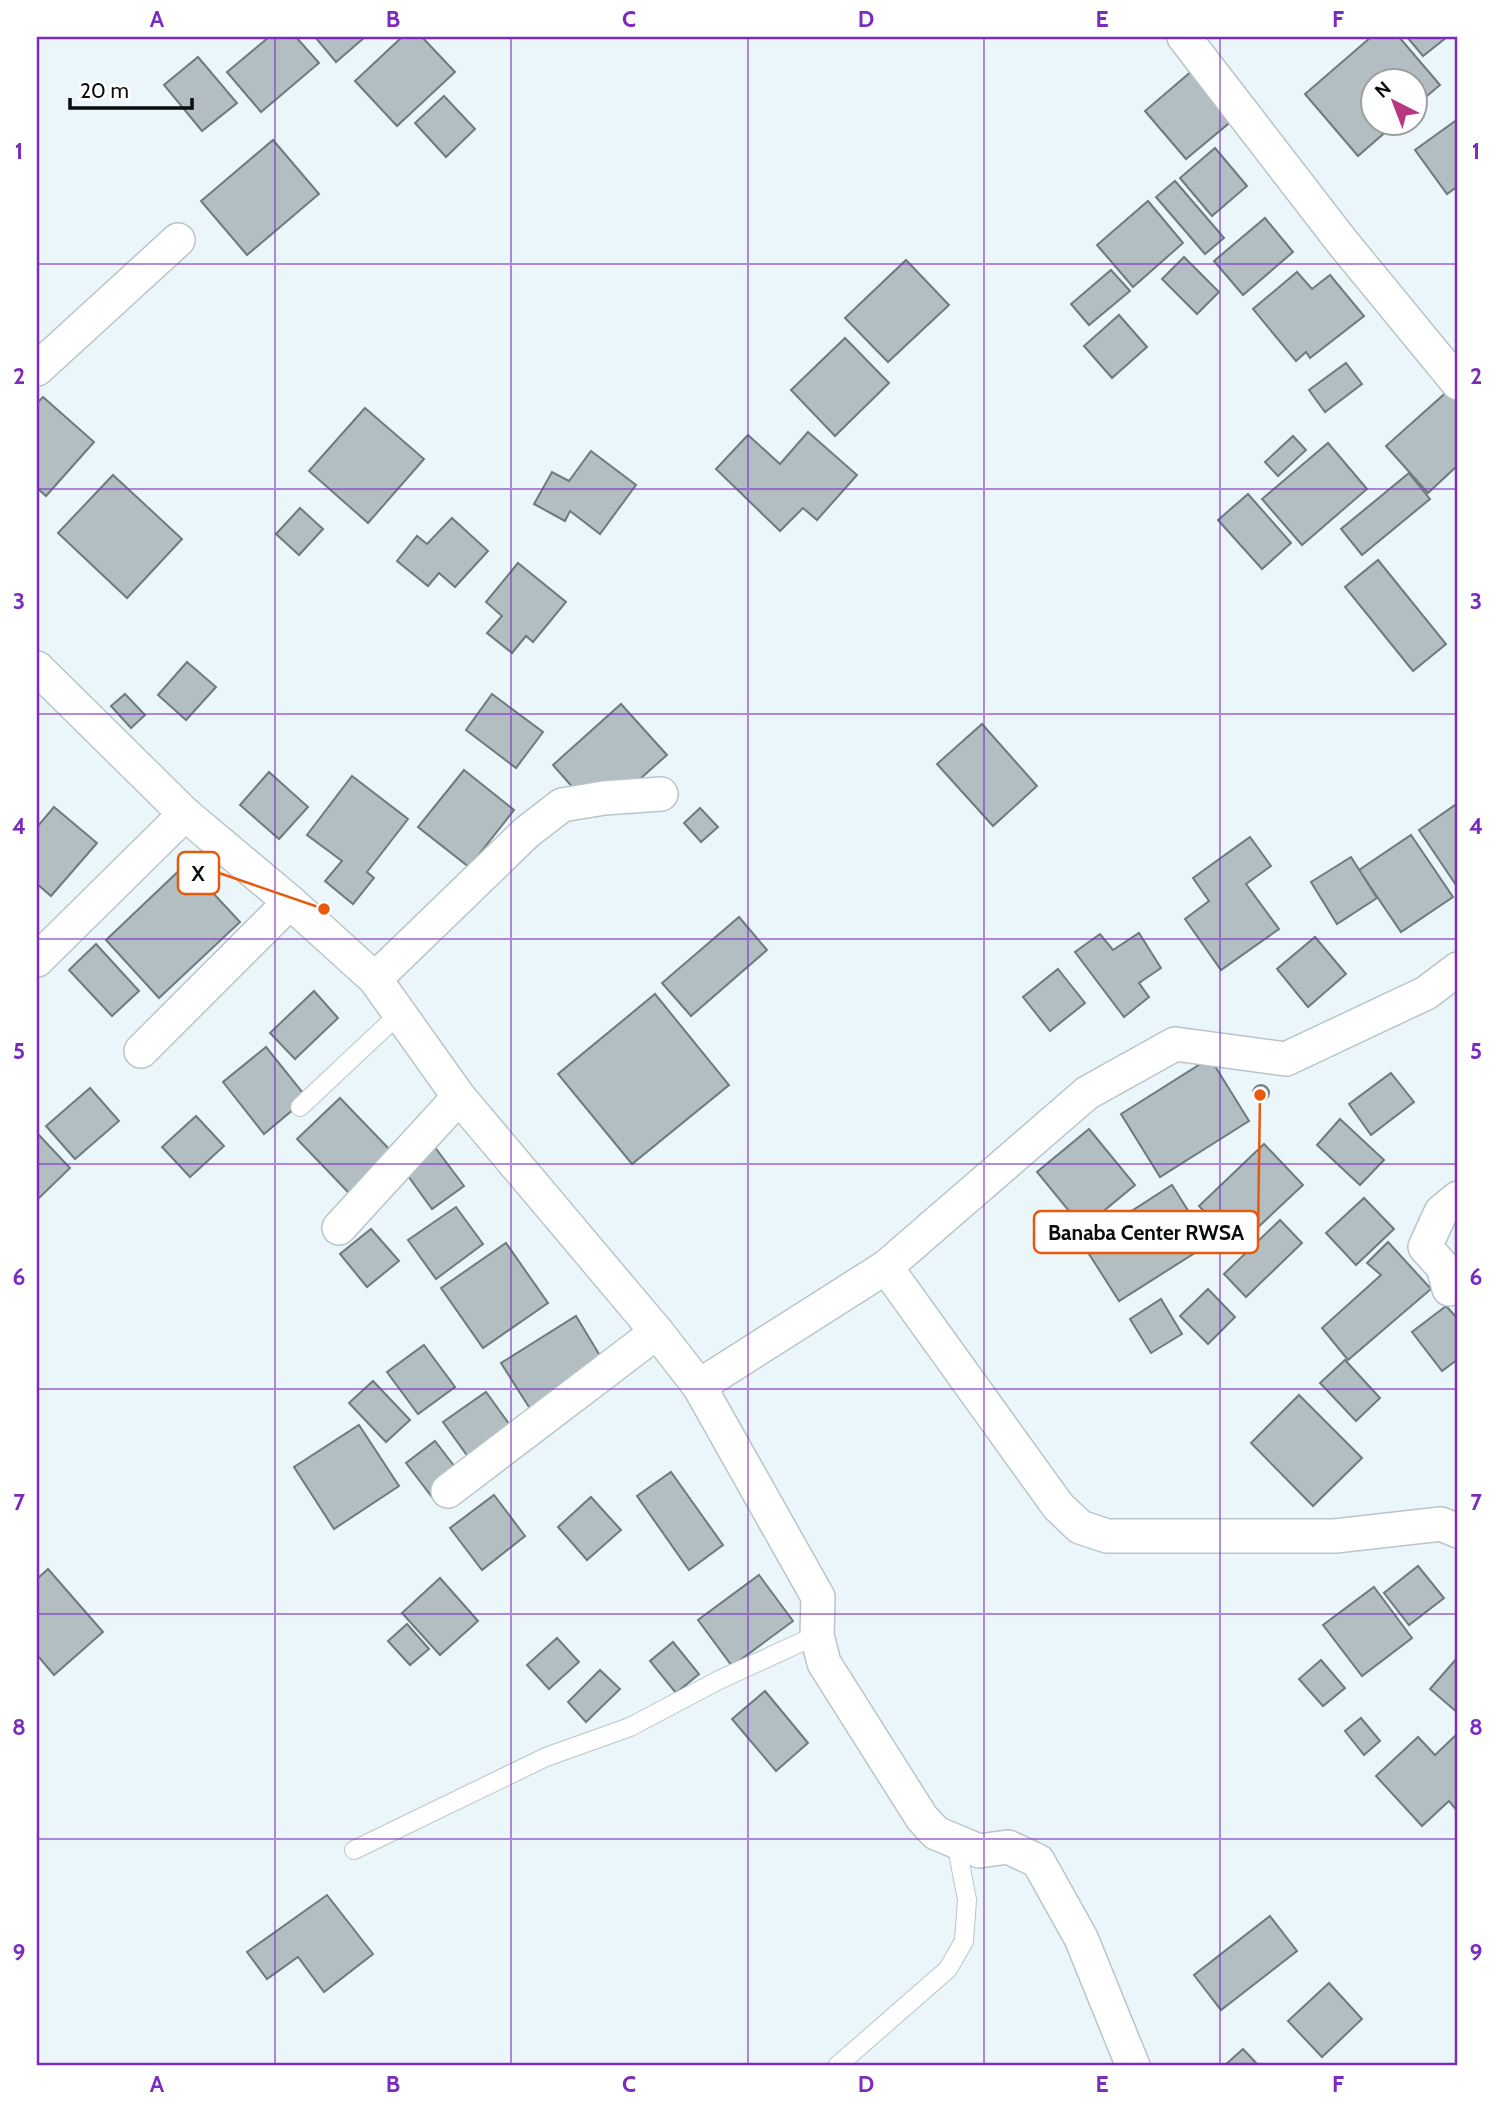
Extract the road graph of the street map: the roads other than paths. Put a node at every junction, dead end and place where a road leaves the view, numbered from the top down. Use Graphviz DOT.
graph roads {
  1 [pos="1184,37"];
  2 [pos="178,240"];
  3 [pos="37,369"];
  4 [pos="1458,383"];
  5 [pos="37,668"];
  6 [pos="661,794"];
  7 [pos="186,814"];
  8 [pos="290,902"];
  9 [pos="37,960"];
  10 [pos="1458,969"];
  11 [pos="375,979"];
  12 [pos="398,1015"];
  13 [pos="141,1051"];
  14 [pos="459,1097"];
  15 [pos="300,1107"];
  16 [pos="1458,1198"];
  17 [pos="339,1228"];
  18 [pos="886,1267"];
  19 [pos="1449,1289"];
  20 [pos="657,1332"];
  21 [pos="699,1386"];
  22 [pos="448,1491"];
  23 [pos="1458,1531"];
  24 [pos="817,1635"];
  25 [pos="956,1842"];
  26 [pos="354,1850"];
  27 [pos="837,2066"];
  28 [pos="1133,2066"];
  1 -- 4 [label="street"];
  2 -- 3 [label="street"];
  5 -- 7 [label="street"];
  6 -- 11 [label="street"];
  7 -- 8 [label="street"];
  7 -- 9 [label="street"];
  8 -- 11 [label="street"];
  8 -- 13 [label="street"];
  10 -- 18 [label="street"];
  11 -- 12 [label="street"];
  12 -- 14 [label="street"];
  12 -- 15 [label="lane"];
  14 -- 17 [label="street"];
  14 -- 20 [label="street"];
  16 -- 19 [label="street"];
  18 -- 21 [label="street"];
  18 -- 23 [label="street"];
  20 -- 21 [label="street"];
  20 -- 22 [label="street"];
  21 -- 24 [label="street"];
  24 -- 25 [label="street"];
  24 -- 26 [label="lane"];
  25 -- 27 [label="lane"];
  25 -- 28 [label="street"];
}
